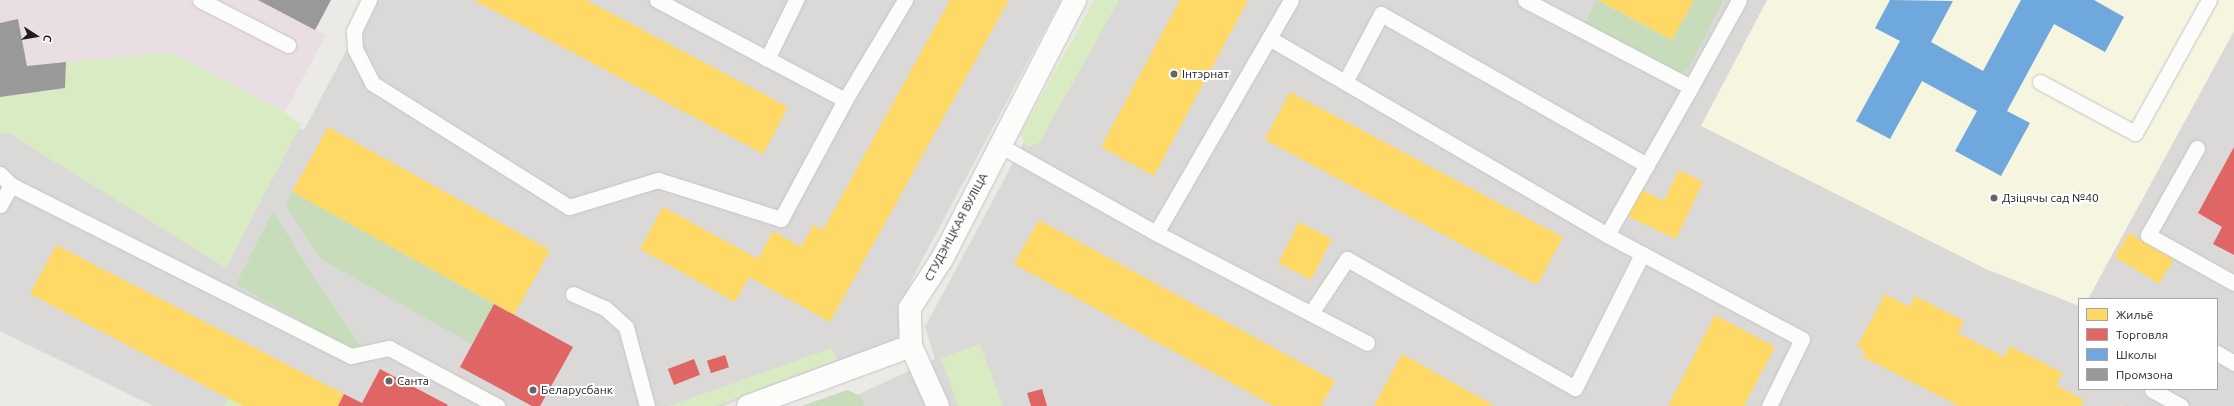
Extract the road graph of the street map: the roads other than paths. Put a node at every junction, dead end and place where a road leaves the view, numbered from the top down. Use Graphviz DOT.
graph roads {
  1 [pos="200,0"];
  2 [pos="369,0"];
  3 [pos="657,0"];
  4 [pos="796,0"];
  5 [pos="905,0"];
  6 [pos="1075,0"];
  7 [pos="1291,0"];
  8 [pos="1525,0"];
  9 [pos="1739,0"];
  10 [pos="2209,0"];
  11 [pos="1269,38"];
  12 [pos="288,44"];
  13 [pos="767,59"];
  14 [pos="1345,82"];
  15 [pos="2040,82"];
  16 [pos="1691,86"];
  17 [pos="845,100"];
  18 [pos="999,145"];
  19 [pos="2197,148"];
  20 [pos="1647,165"];
  21 [pos="5,180"];
  22 [pos="0,205"];
  23 [pos="1156,233"];
  24 [pos="1607,235"];
  25 [pos="1642,254"];
  26 [pos="2234,284"];
  27 [pos="573,294"];
  28 [pos="1311,313"];
  29 [pos="1367,343"];
  30 [pos="911,346"];
  31 [pos="2218,354"];
  32 [pos="2234,363"];
  33 [pos="2152,390"];
  34 [pos="497,406"];
  35 [pos="647,406"];
  36 [pos="748,406"];
  37 [pos="938,406"];
  38 [pos="1769,406"];
  39 [pos="2181,406"];
  1 -- 12 [label="lane"];
  2 -- 17 [label="lane"];
  3 -- 13 [label="lane"];
  4 -- 13 [label="lane"];
  5 -- 17 [label="lane"];
  6 -- 18 [label="street, СТУДЭНЦКАЯ ВУЛІЦА"];
  7 -- 11 [label="lane"];
  8 -- 16 [label="lane"];
  9 -- 16 [label="lane"];
  10 -- 15 [label="lane"];
  11 -- 14 [label="lane"];
  11 -- 23 [label="lane"];
  13 -- 17 [label="lane"];
  14 -- 20 [label="lane"];
  14 -- 24 [label="lane"];
  16 -- 20 [label="lane"];
  18 -- 23 [label="lane"];
  18 -- 30 [label="street, СТУДЭНЦКАЯ ВУЛІЦА"];
  19 -- 26 [label="lane"];
  20 -- 24 [label="lane"];
  21 -- 22 [label="lane"];
  21 -- 34 [label="lane"];
  23 -- 28 [label="lane"];
  24 -- 25 [label="lane"];
  25 -- 28 [label="lane"];
  25 -- 38 [label="lane"];
  27 -- 35 [label="lane"];
  28 -- 29 [label="lane"];
  30 -- 36 [label="street"];
  30 -- 37 [label="street"];
  31 -- 32 [label="lane"];
  33 -- 39 [label="lane"];
}
